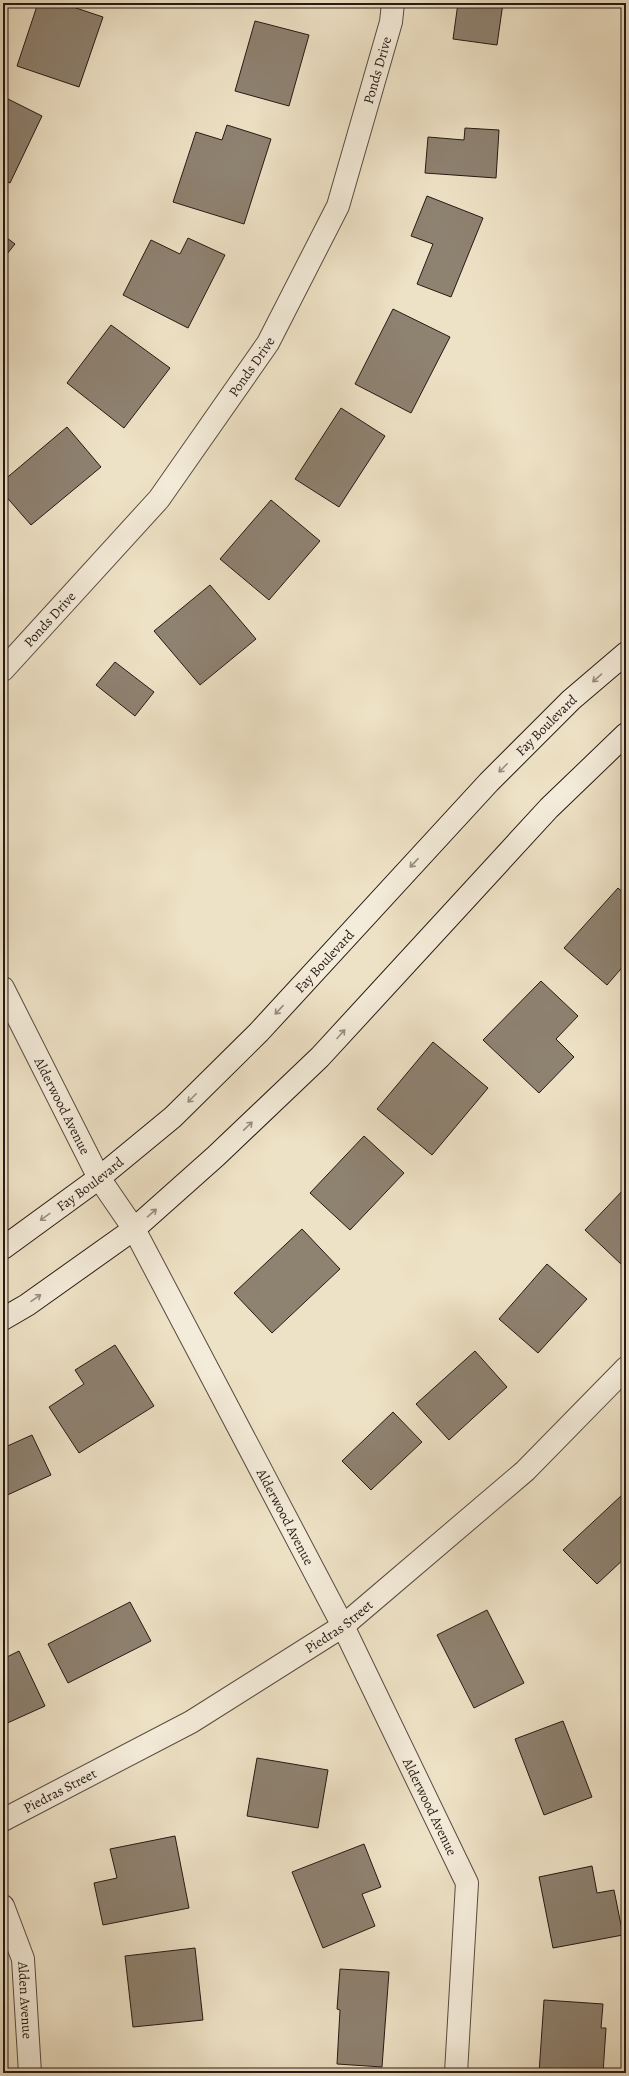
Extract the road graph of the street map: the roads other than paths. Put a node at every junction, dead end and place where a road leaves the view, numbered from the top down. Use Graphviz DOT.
graph roads {
  1 [pos="393,3"];
  2 [pos="626,653"];
  3 [pos="3,670"];
  4 [pos="626,734"];
  5 [pos="3,988"];
  6 [pos="99,1178"];
  7 [pos="134,1229"];
  8 [pos="3,1248"];
  9 [pos="3,1319"];
  10 [pos="626,1368"];
  11 [pos="343,1626"];
  12 [pos="3,1820"];
  13 [pos="3,1906"];
  14 [pos="30,2073"];
  15 [pos="456,2073"];
  1 -- 3 [label="street, Ponds Drive"];
  2 -- 6 [label="street, Fay Boulevard, one-way"];
  7 -- 4 [label="street, one-way"];
  5 -- 6 [label="street, Alderwood Avenue"];
  6 -- 7 [label="street, Alderwood Avenue"];
  6 -- 8 [label="street, Fay Boulevard, one-way"];
  9 -- 7 [label="street, one-way"];
  7 -- 11 [label="street, Alderwood Avenue"];
  10 -- 11 [label="street, Piedras Street"];
  11 -- 12 [label="street, Piedras Street"];
  11 -- 15 [label="street, Alderwood Avenue"];
  13 -- 14 [label="street, Alden Avenue"];
}
